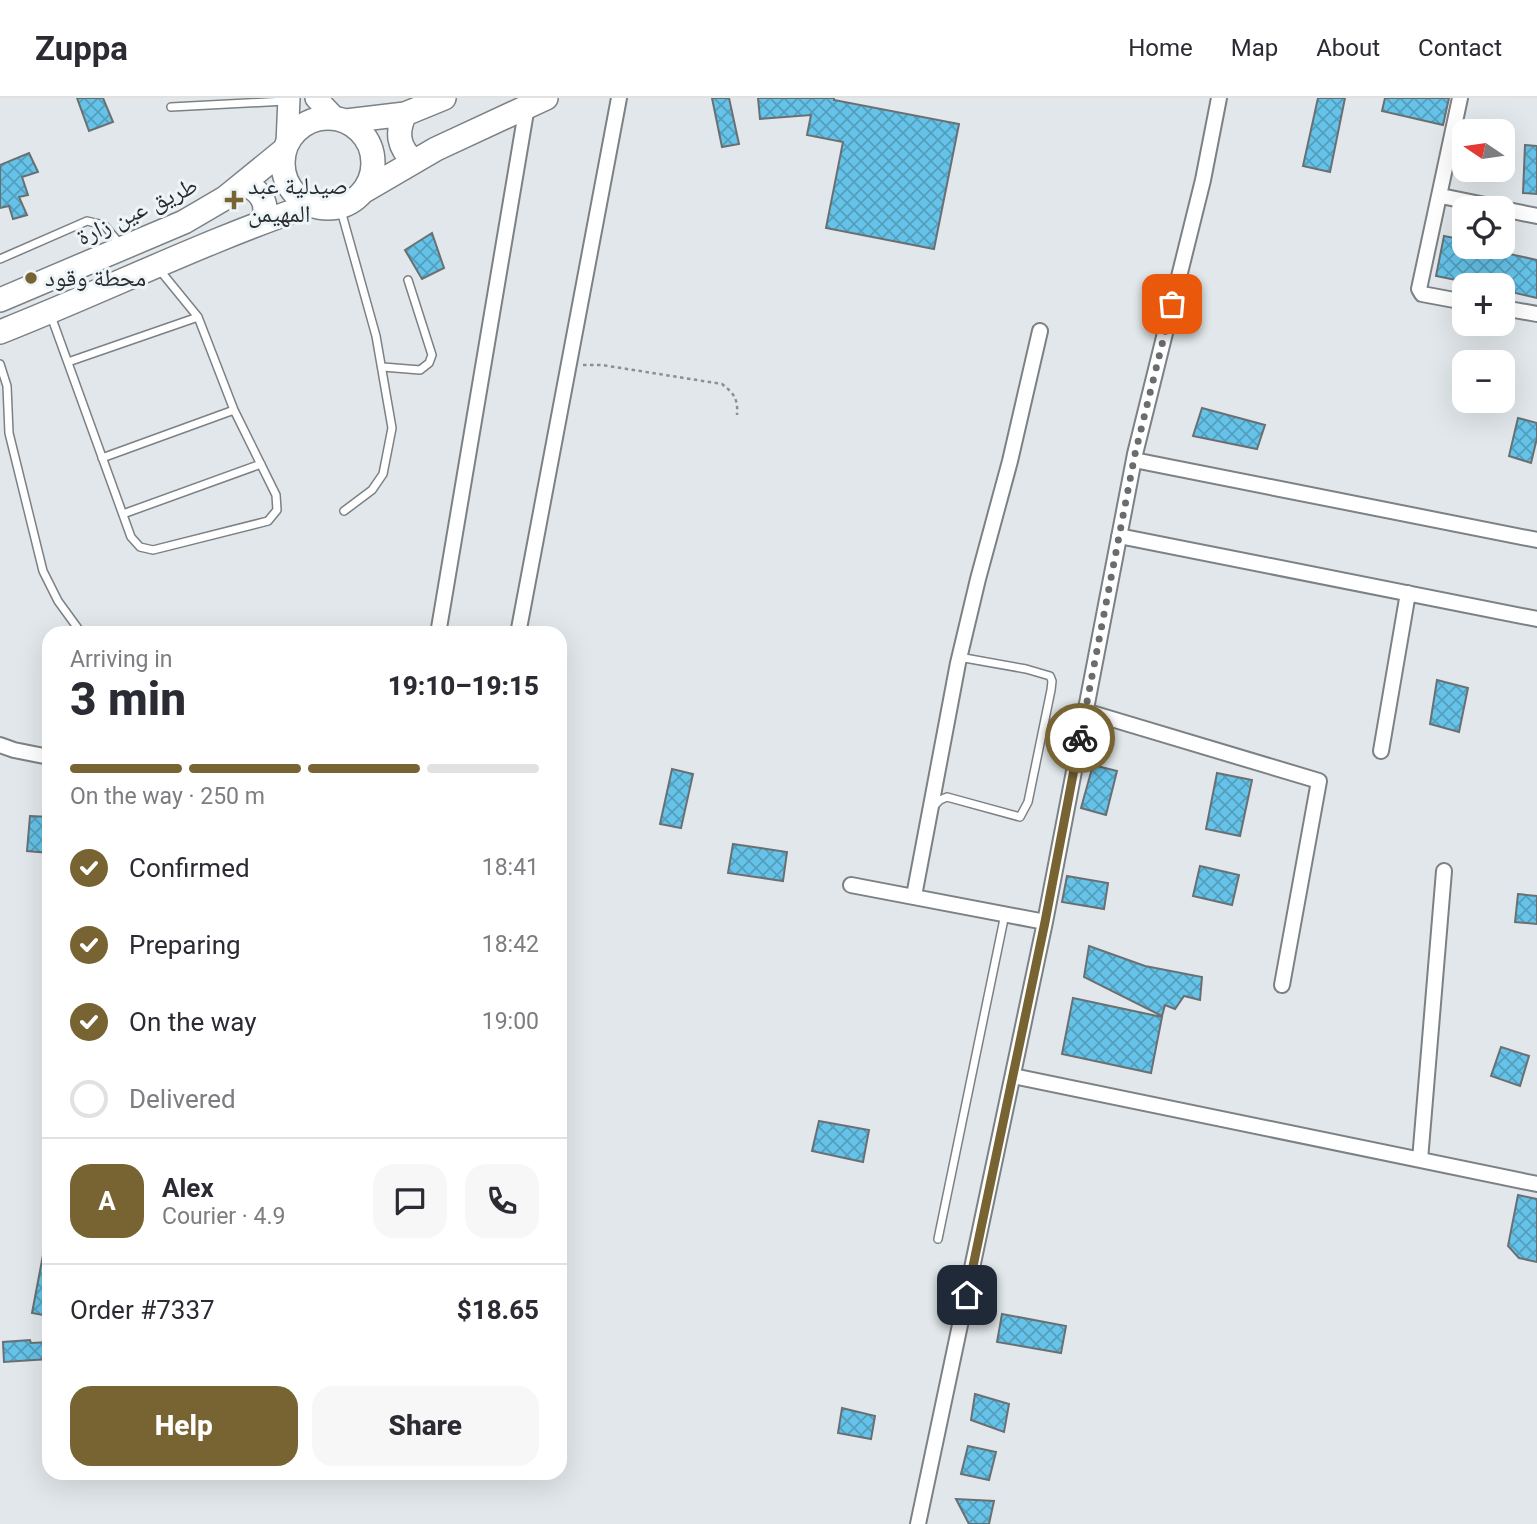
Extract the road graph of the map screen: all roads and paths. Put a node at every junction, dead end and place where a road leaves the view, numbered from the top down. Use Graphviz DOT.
graph roads {
  1 [pos="316,98"];
  2 [pos="443,98"];
  3 [pos="619,98"];
  4 [pos="1219,98"];
  5 [pos="1460,98"];
  6 [pos="289,100"];
  7 [pos="536,102"];
  8 [pos="171,107"];
  9 [pos="405,114"];
  10 [pos="340,119"];
  11 [pos="286,147"];
  12 [pos="414,161"];
  13 [pos="243,184"];
  14 [pos="364,191"];
  15 [pos="1441,195"];
  16 [pos="1452,198"];
  17 [pos="311,205"];
  18 [pos="340,207"];
  19 [pos="1515,212"];
  20 [pos="1537,216"];
  21 [pos="262,222"];
  22 [pos="124,249"];
  23 [pos="0,259"];
  24 [pos="158,267"];
  25 [pos="408,280"];
  26 [pos="0,300"];
  27 [pos="1452,300"];
  28 [pos="1515,310"];
  29 [pos="49,313"];
  30 [pos="1537,314"];
  31 [pos="198,317"];
  32 [pos="1040,331"];
  33 [pos="0,332"];
  34 [pos="68,362"];
  35 [pos="0,364"];
  36 [pos="570,365"];
  37 [pos="383,367"];
  38 [pos="234,410"];
  39 [pos="737,415"];
  40 [pos="102,458"];
  41 [pos="1134,460"];
  42 [pos="261,464"];
  43 [pos="344,511"];
  44 [pos="123,514"];
  45 [pos="1119,536"];
  46 [pos="1537,540"];
  47 [pos="1408,593"];
  48 [pos="1537,619"];
  49 [pos="76,626"];
  50 [pos="439,626"];
  51 [pos="520,626"];
  52 [pos="959,657"];
  53 [pos="1085,710"];
  54 [pos="0,745"];
  55 [pos="1381,751"];
  56 [pos="42,756"];
  57 [pos="930,810"];
  58 [pos="1444,872"];
  59 [pos="851,885"];
  60 [pos="914,897"];
  61 [pos="1005,914"];
  62 [pos="1045,922"];
  63 [pos="1282,985"];
  64 [pos="1013,1076"];
  65 [pos="1420,1160"];
  66 [pos="1537,1180"];
  67 [pos="938,1239"];
  68 [pos="918,1524"];
  1 -- 10 [label="main road"];
  2 -- 9 [label="main road"];
  3 -- 36 [label="street"];
  4 -- 41 [label="street"];
  5 -- 15 [label="street"];
  6 -- 8 [label="lane"];
  6 -- 11 [label="main road"];
  7 -- 12 [label="main road"];
  7 -- 50 [label="street"];
  9 -- 10 [label="main road"];
  9 -- 12 [label="main road"];
  10 -- 11 [label="main road"];
  10 -- 14 [label="main road"];
  11 -- 13 [label="main road, طريق عين زارة"];
  11 -- 17 [label="main road"];
  12 -- 14 [label="main road"];
  13 -- 21 [label="main road"];
  13 -- 22 [label="main road, طريق عين زارة"];
  14 -- 18 [label="main road"];
  15 -- 16 [label="street"];
  15 -- 27 [label="street"];
  17 -- 18 [label="main road"];
  17 -- 21 [label="main road"];
  18 -- 37 [label="lane"];
  19 -- 20 [label="street"];
  21 -- 24 [label="main road"];
  22 -- 23 [label="lane"];
  22 -- 26 [label="main road, طريق عين زارة"];
  24 -- 29 [label="main road"];
  24 -- 31 [label="lane"];
  25 -- 37 [label="lane"];
  28 -- 30 [label="street"];
  29 -- 33 [label="main road"];
  29 -- 34 [label="lane"];
  31 -- 34 [label="lane"];
  31 -- 38 [label="lane"];
  32 -- 52 [label="street"];
  34 -- 40 [label="lane"];
  35 -- 49 [label="lane"];
  36 -- 39 [label="path"];
  36 -- 51 [label="street"];
  37 -- 43 [label="lane"];
  38 -- 40 [label="lane"];
  38 -- 42 [label="lane"];
  40 -- 44 [label="lane"];
  41 -- 45 [label="street"];
  41 -- 46 [label="street"];
  42 -- 44 [label="lane"];
  42 -- 44 [label="lane"];
  45 -- 47 [label="street"];
  45 -- 53 [label="street"];
  47 -- 48 [label="street"];
  47 -- 55 [label="street"];
  52 -- 57 [label="street"];
  52 -- 57 [label="lane"];
  53 -- 62 [label="street"];
  53 -- 63 [label="street"];
  54 -- 56 [label="street"];
  57 -- 60 [label="street"];
  58 -- 65 [label="street"];
  59 -- 60 [label="street"];
  60 -- 61 [label="street"];
  61 -- 62 [label="street"];
  61 -- 67 [label="lane"];
  62 -- 64 [label="street"];
  64 -- 65 [label="street"];
  64 -- 68 [label="street"];
  65 -- 66 [label="street"];
}
